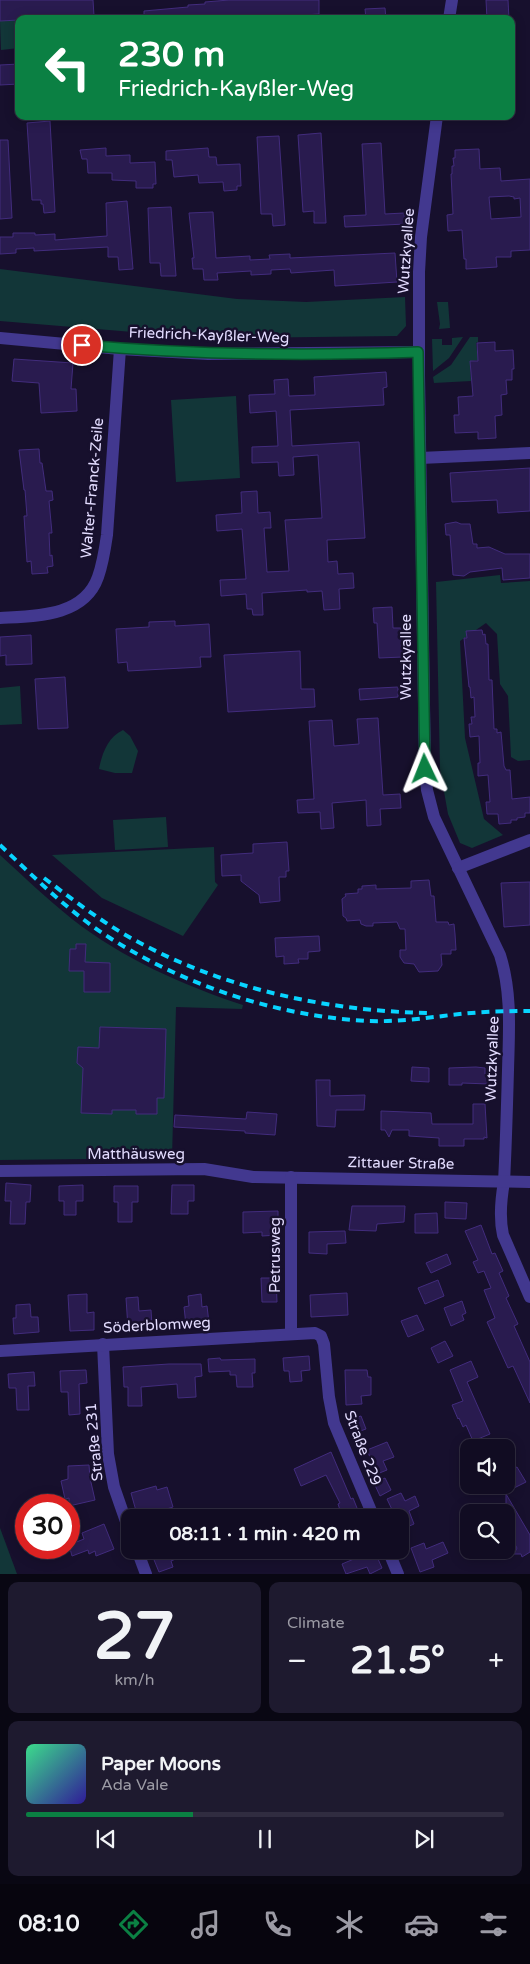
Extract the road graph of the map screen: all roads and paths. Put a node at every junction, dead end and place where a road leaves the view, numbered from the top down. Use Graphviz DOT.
graph roads {
  1 [pos="452,0"];
  2 [pos="450,15"];
  3 [pos="437,120"];
  4 [pos="0,338"];
  5 [pos="120,349"];
  6 [pos="418,352"];
  7 [pos="530,453"];
  8 [pos="420,458"];
  9 [pos="0,618"];
  10 [pos="530,840"];
  11 [pos="458,868"];
  12 [pos="0,1171"];
  13 [pos="272,1177"];
  14 [pos="291,1177"];
  15 [pos="504,1182"];
  16 [pos="530,1182"];
  17 [pos="530,1297"];
  18 [pos="315,1333"];
  19 [pos="292,1334"];
  20 [pos="103,1344"];
  21 [pos="0,1351"];
  22 [pos="122,1509"];
  23 [pos="370,1509"];
  24 [pos="140,1559"];
  25 [pos="392,1559"];
  26 [pos="146,1574"];
  27 [pos="398,1574"];
  1 -- 2 [label="street"];
  3 -- 6 [label="street, Wutzkyallee"];
  4 -- 5 [label="street, Friedrich-Kayßler-Weg"];
  5 -- 6 [label="street, Friedrich-Kayßler-Weg"];
  5 -- 9 [label="street, Walter-Franck-Zeile"];
  6 -- 8 [label="street, Wutzkyallee"];
  7 -- 8 [label="street"];
  8 -- 11 [label="street, Wutzkyallee"];
  10 -- 11 [label="street"];
  11 -- 15 [label="street, Wutzkyallee"];
  12 -- 13 [label="street, Matthäusweg"];
  13 -- 14 [label="street, Zittauer Straße"];
  14 -- 15 [label="street, Zittauer Straße"];
  14 -- 19 [label="street, Petrusweg"];
  15 -- 16 [label="street, Zittauer Straße"];
  15 -- 17 [label="street, Wutzkyallee"];
  18 -- 19 [label="street, Söderblomweg"];
  18 -- 23 [label="street, Straße 229"];
  19 -- 20 [label="street, Söderblomweg"];
  20 -- 21 [label="street, Söderblomweg"];
  20 -- 22 [label="street, Straße 231"];
  24 -- 26 [label="street"];
  25 -- 27 [label="street"];
}
